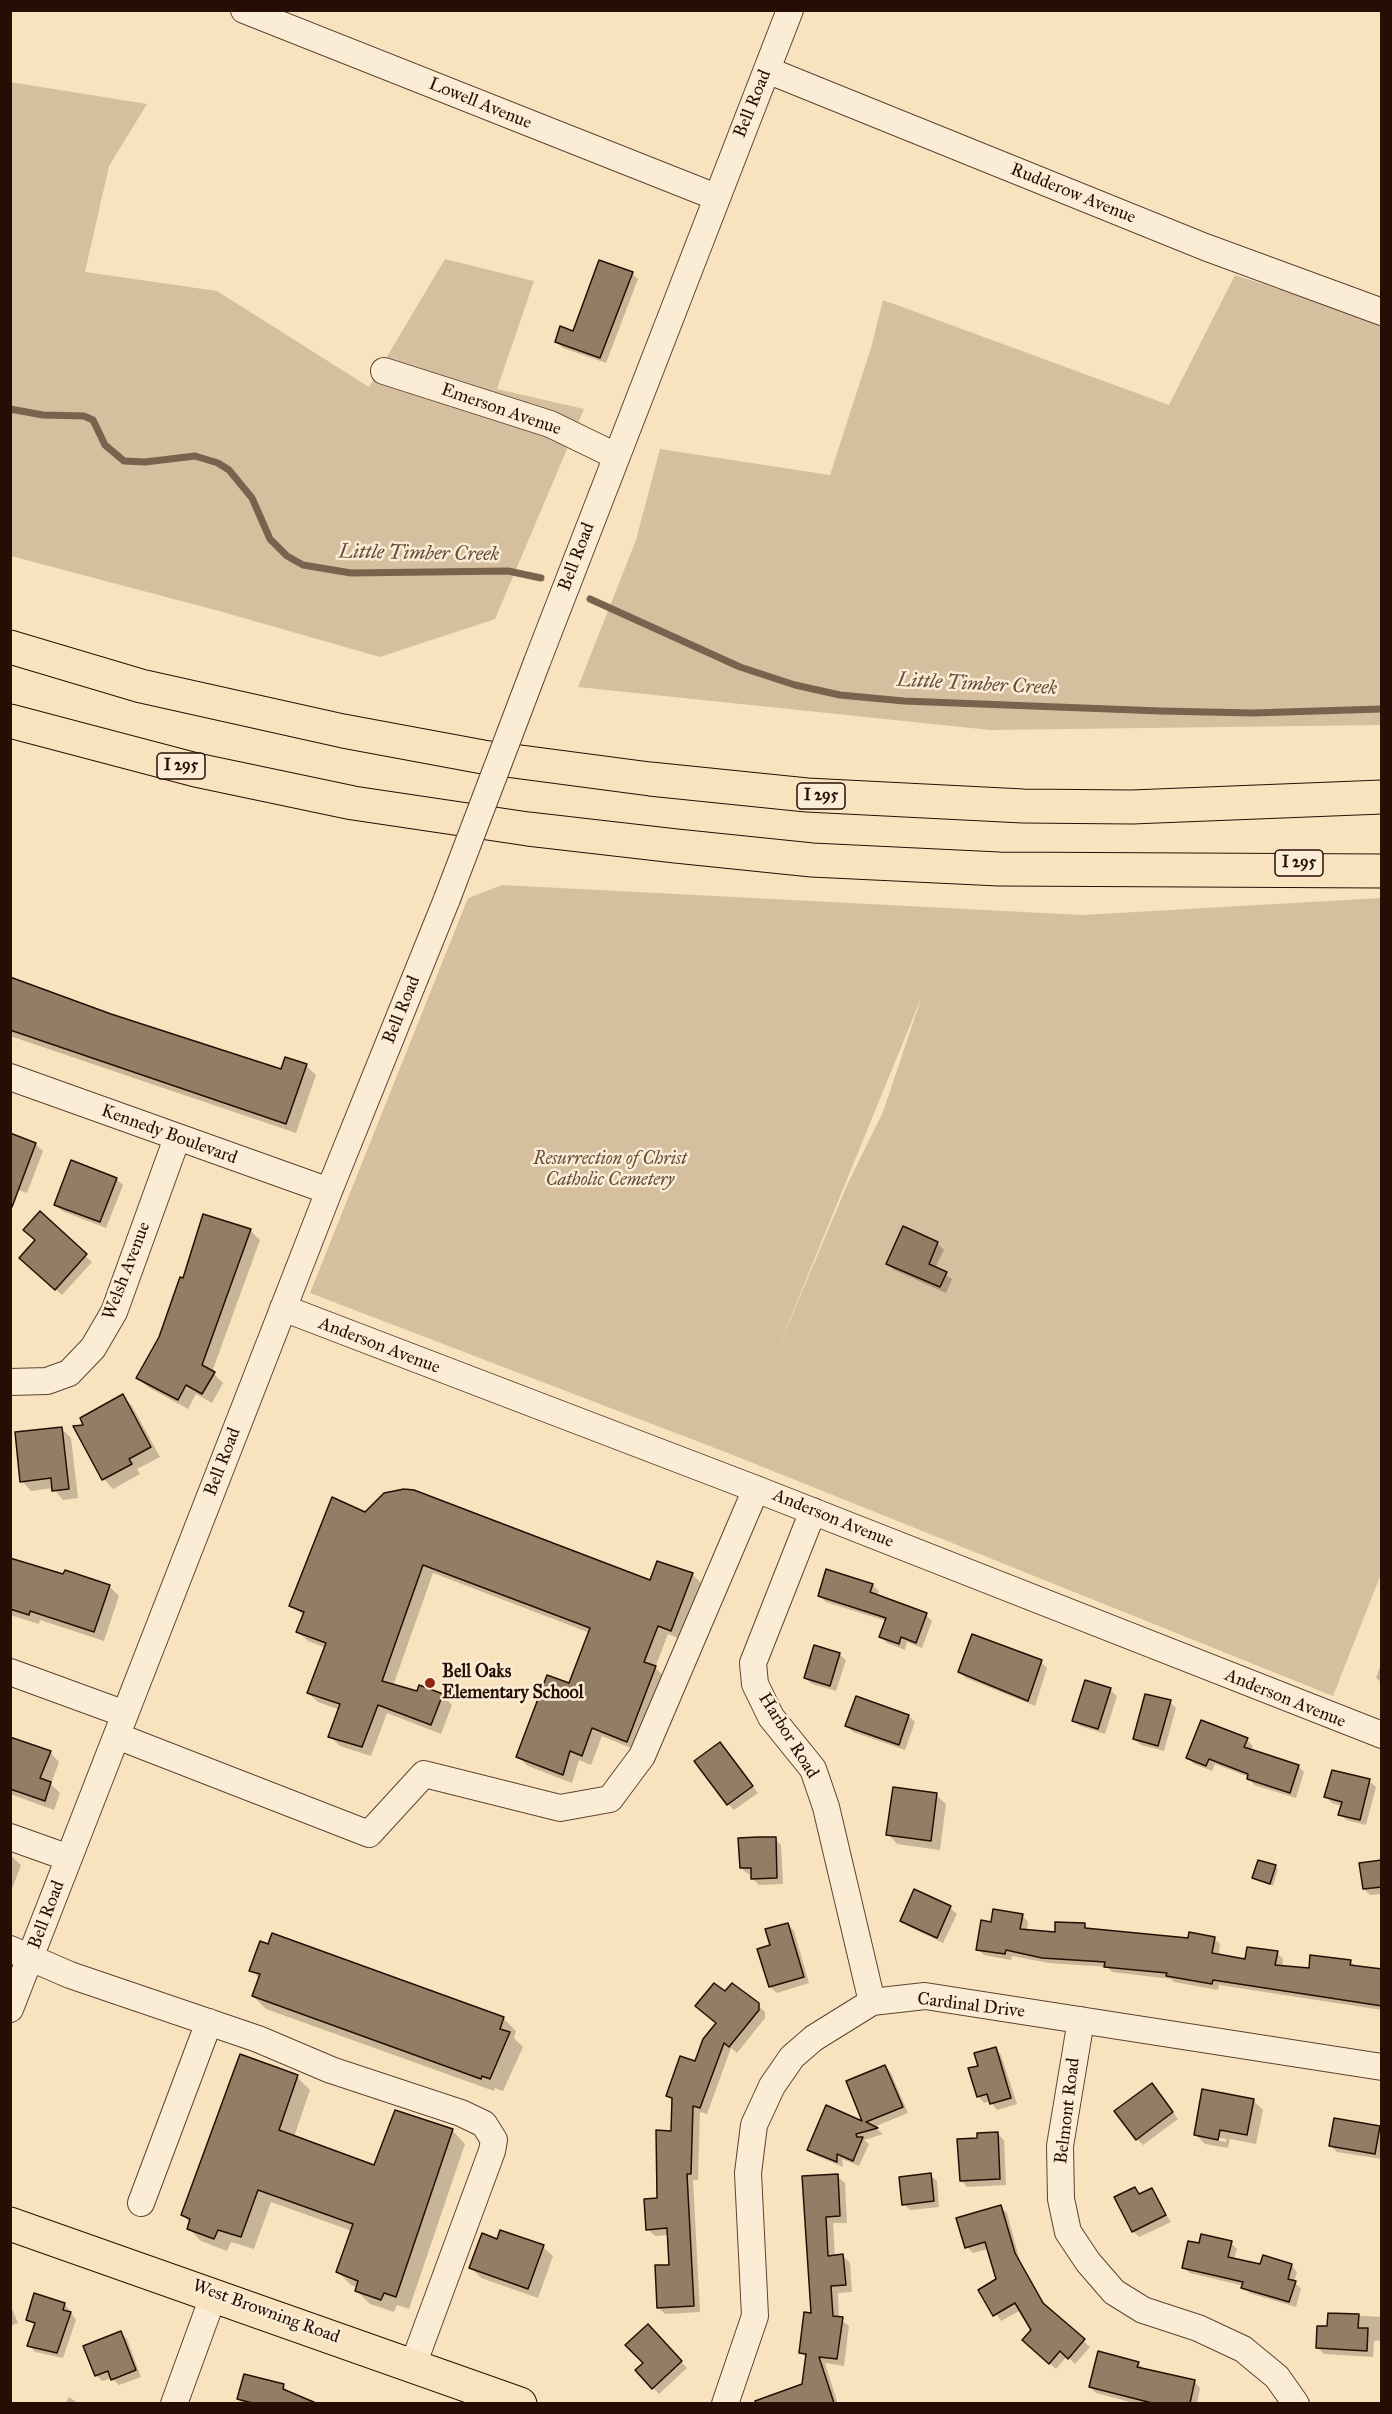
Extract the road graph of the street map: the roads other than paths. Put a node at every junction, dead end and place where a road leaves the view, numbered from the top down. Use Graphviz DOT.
graph roads {
  1 [pos="244,10"];
  2 [pos="790,10"];
  3 [pos="767,70"];
  4 [pos="716,197"];
  5 [pos="1382,312"];
  6 [pos="384,371"];
  7 [pos="616,456"];
  8 [pos="10,647"];
  9 [pos="10,721"];
  10 [pos="1382,797"];
  11 [pos="1382,855"];
  12 [pos="1216,870"];
  13 [pos="1382,871"];
  14 [pos="10,1077"];
  15 [pos="177,1138"];
  16 [pos="329,1191"];
  17 [pos="283,1308"];
  18 [pos="10,1382"];
  19 [pos="756,1489"];
  20 [pos="813,1511"];
  21 [pos="10,1672"];
  22 [pos="121,1725"];
  23 [pos="1382,1735"];
  24 [pos="10,1837"];
  25 [pos="69,1858"];
  26 [pos="21,1953"];
  27 [pos="872,2002"];
  28 [pos="10,2009"];
  29 [pos="1081,2020"];
  30 [pos="209,2022"];
  31 [pos="1382,2067"];
  32 [pos="141,2203"];
  33 [pos="10,2224"];
  34 [pos="214,2294"];
  35 [pos="413,2365"];
  36 [pos="174,2403"];
  37 [pos="520,2403"];
  38 [pos="725,2403"];
  39 [pos="1296,2403"];
  1 -- 4 [label="street, Lowell Avenue"];
  2 -- 3 [label="street, Bell Road"];
  3 -- 4 [label="street, Bell Road"];
  3 -- 5 [label="street, Rudderow Avenue"];
  4 -- 7 [label="street, Bell Road"];
  6 -- 7 [label="street, Emerson Avenue"];
  7 -- 16 [label="street, Bell Road, bridge"];
  8 -- 10 [label="main road, I 295"];
  9 -- 12 [label="main road, I 295"];
  11 -- 12 [label="main road, I 295"];
  12 -- 13 [label="main road"];
  14 -- 15 [label="street, Kennedy Boulevard"];
  15 -- 16 [label="street, Kennedy Boulevard"];
  15 -- 18 [label="street, Welsh Avenue"];
  16 -- 17 [label="street, Bell Road"];
  17 -- 19 [label="street, Anderson Avenue"];
  17 -- 22 [label="street, Bell Road"];
  19 -- 20 [label="street, Anderson Avenue"];
  19 -- 22 [label="street"];
  20 -- 23 [label="street, Anderson Avenue"];
  20 -- 27 [label="street, Harbor Road"];
  21 -- 22 [label="street"];
  22 -- 25 [label="street, Bell Road"];
  24 -- 25 [label="street"];
  25 -- 26 [label="street, Bell Road"];
  26 -- 28 [label="street, Bell Road"];
  26 -- 30 [label="street"];
  27 -- 29 [label="street, Cardinal Drive"];
  27 -- 38 [label="street, Cardinal Drive"];
  29 -- 31 [label="street, Cardinal Drive"];
  29 -- 39 [label="street, Belmont Road"];
  30 -- 32 [label="street"];
  30 -- 35 [label="street"];
  33 -- 34 [label="main road, West Browning Road"];
  34 -- 35 [label="main road, West Browning Road"];
  34 -- 36 [label="street"];
  35 -- 37 [label="main road, West Browning Road"];
}
